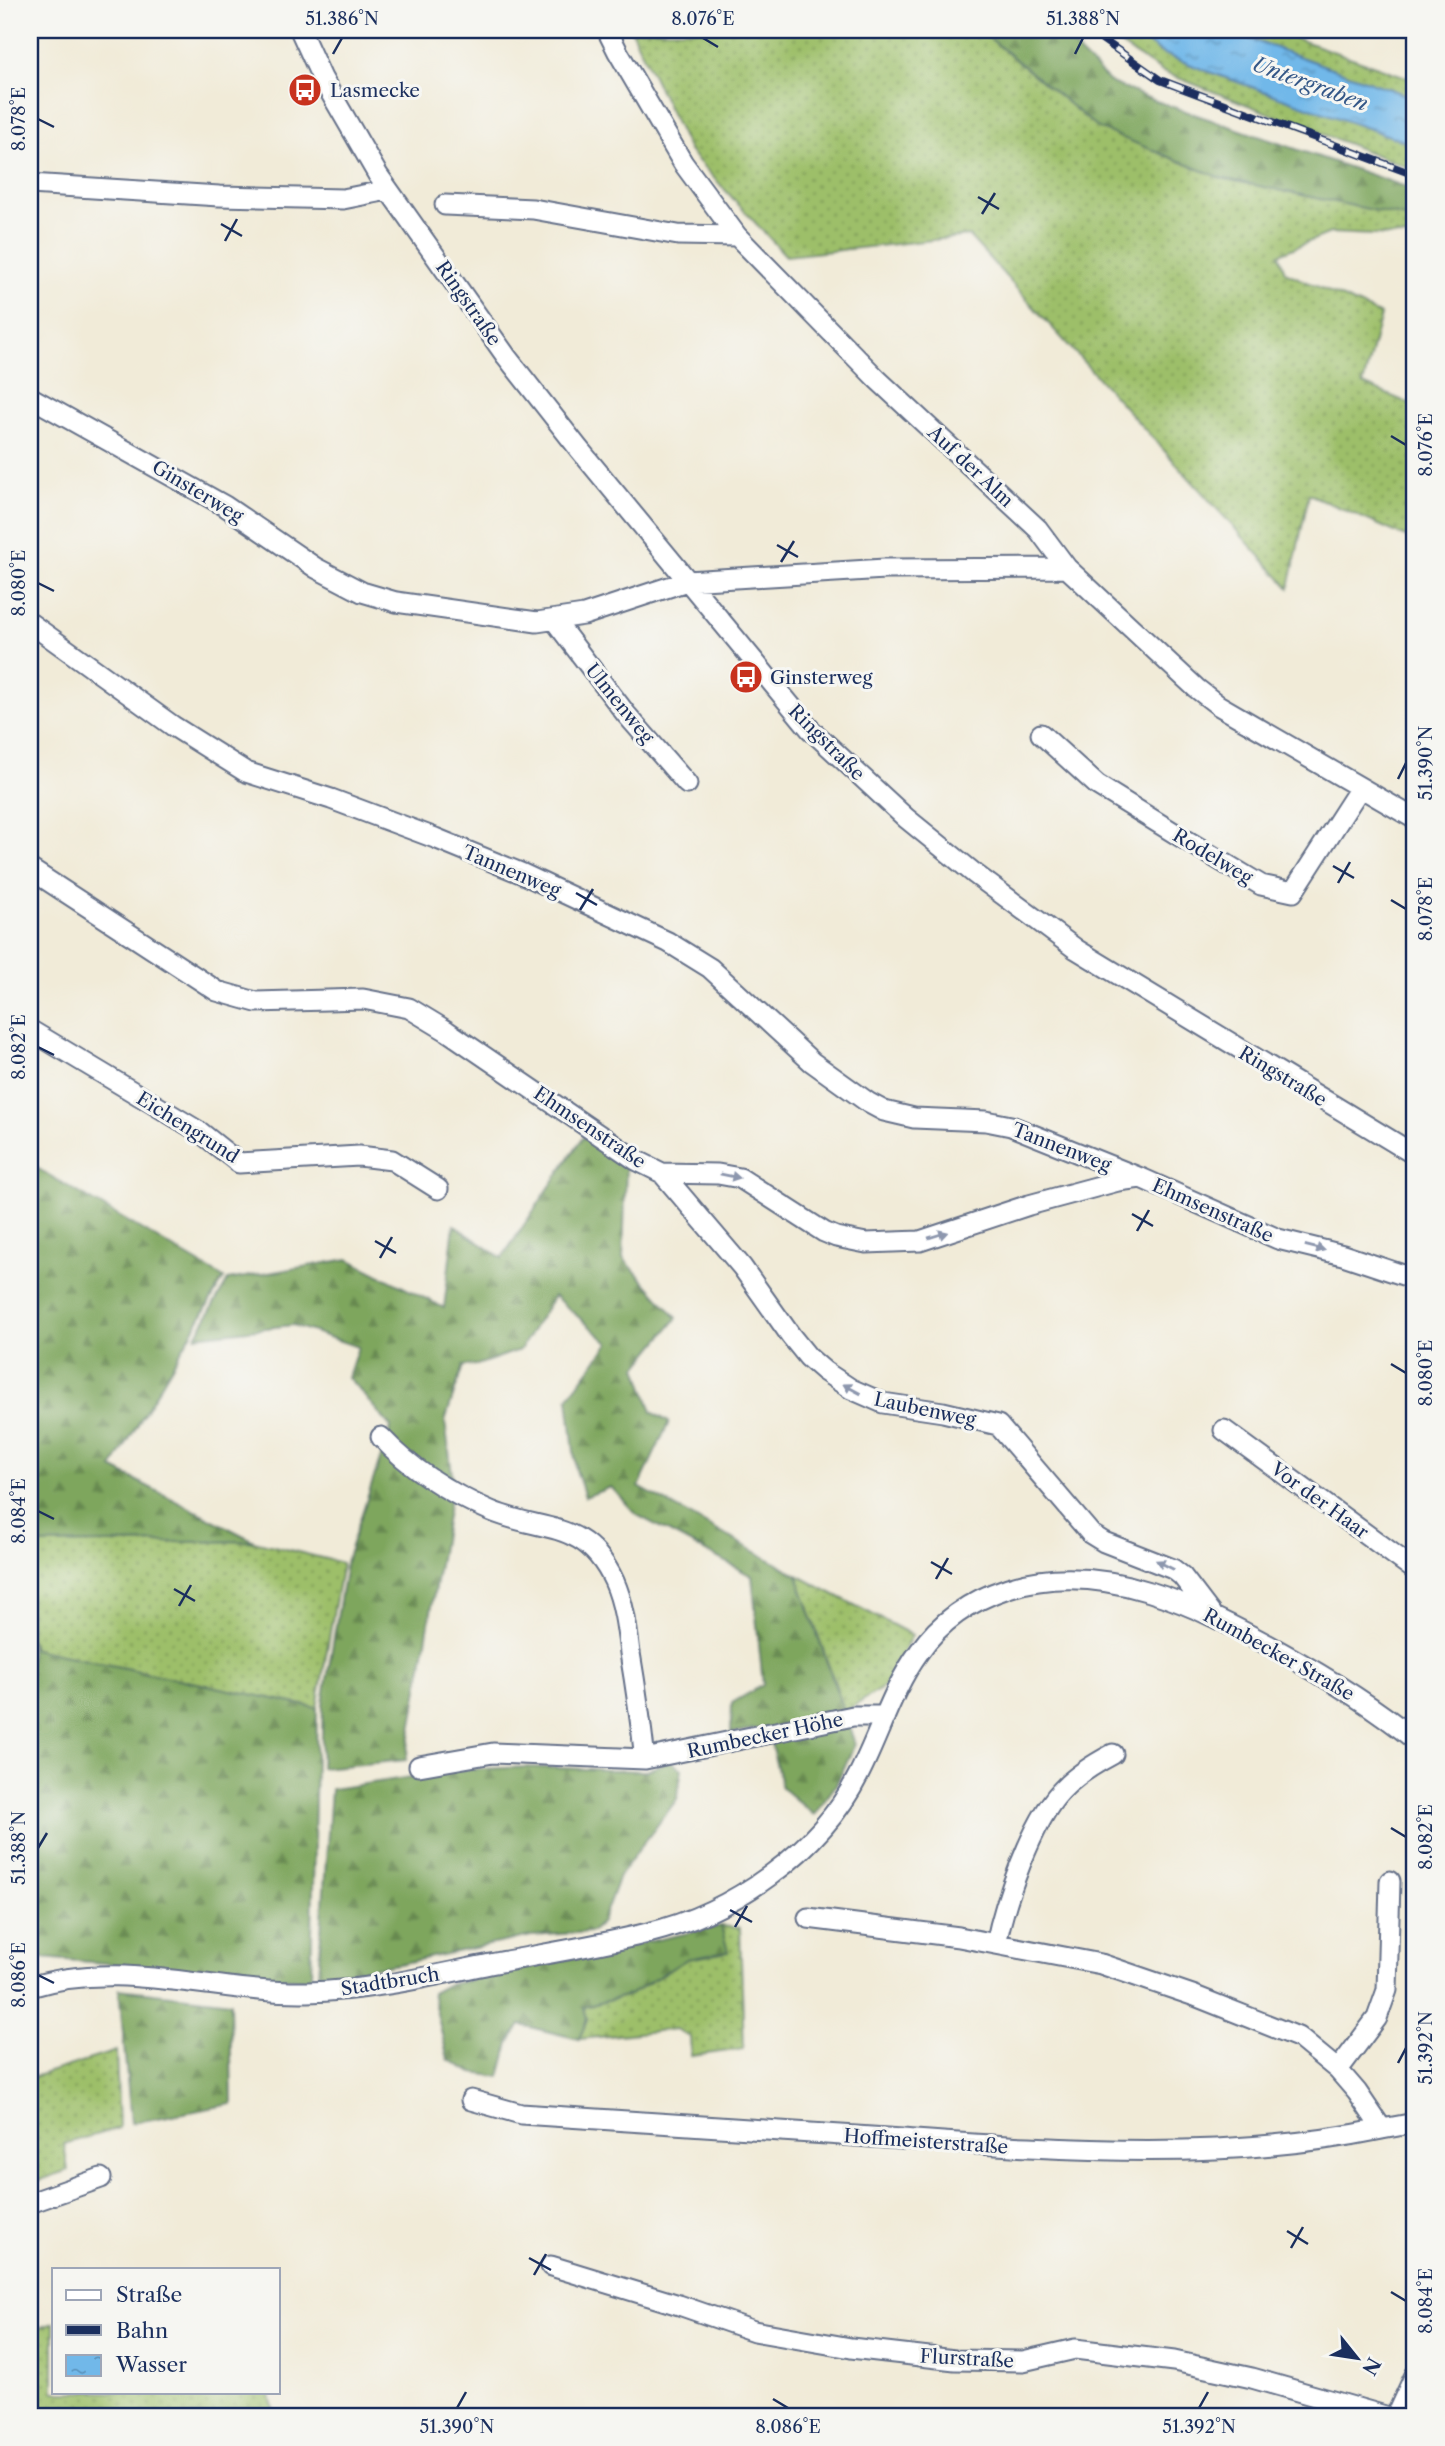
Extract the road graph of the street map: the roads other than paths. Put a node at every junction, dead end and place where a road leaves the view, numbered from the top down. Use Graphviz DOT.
graph roads {
  1 [pos="300,30"];
  2 [pos="607,30"];
  3 [pos="30,184"];
  4 [pos="388,190"];
  5 [pos="446,205"];
  6 [pos="737,236"];
  7 [pos="30,397"];
  8 [pos="1067,568"];
  9 [pos="687,581"];
  10 [pos="555,621"];
  11 [pos="30,623"];
  12 [pos="1041,734"];
  13 [pos="687,784"];
  14 [pos="1360,788"];
  15 [pos="1415,819"];
  16 [pos="30,869"];
  17 [pos="30,1030"];
  18 [pos="1415,1155"];
  19 [pos="662,1173"];
  20 [pos="1141,1178"];
  21 [pos="438,1189"];
  22 [pos="1415,1279"];
  23 [pos="1224,1430"];
  24 [pos="381,1437"];
  25 [pos="1415,1570"];
  26 [pos="1210,1614"];
  27 [pos="885,1716"];
  28 [pos="1415,1740"];
  29 [pos="1113,1754"];
  30 [pos="645,1759"];
  31 [pos="419,1766"];
  32 [pos="1391,1881"];
  33 [pos="740,1896"];
  34 [pos="808,1918"];
  35 [pos="996,1944"];
  36 [pos="30,1987"];
  37 [pos="1338,2070"];
  38 [pos="471,2100"];
  39 [pos="1415,2123"];
  40 [pos="1382,2129"];
  41 [pos="101,2178"];
  42 [pos="30,2203"];
  43 [pos="551,2266"];
  44 [pos="1415,2375"];
  45 [pos="1385,2416"];
  46 [pos="1396,2416"];
  1 -- 4 [label="street, Ringstraße"];
  2 -- 6 [label="street, Auf der Alm"];
  3 -- 4 [label="street"];
  4 -- 9 [label="street, Ringstraße"];
  5 -- 6 [label="street"];
  6 -- 8 [label="street, Auf der Alm"];
  7 -- 10 [label="street, Ginsterweg"];
  8 -- 9 [label="street, Ginsterweg"];
  8 -- 14 [label="street, Auf der Alm"];
  9 -- 10 [label="street, Ginsterweg"];
  9 -- 18 [label="street, Ringstraße"];
  10 -- 13 [label="street, Ulmenweg"];
  11 -- 20 [label="street, Tannenweg"];
  12 -- 14 [label="street, Rodelweg"];
  14 -- 15 [label="street, Auf der Alm"];
  16 -- 19 [label="street, Ehmsenstraße"];
  17 -- 21 [label="street, Eichengrund"];
  19 -- 20 [label="street, Ehmsenstraße, one-way"];
  26 -- 19 [label="street, Laubenweg, one-way"];
  20 -- 22 [label="street, Ehmsenstraße, one-way"];
  23 -- 25 [label="street, Vor der Haar"];
  24 -- 30 [label="street"];
  26 -- 27 [label="street, Rumbecker Straße"];
  26 -- 28 [label="street, Rumbecker Straße"];
  27 -- 30 [label="street, Rumbecker Höhe"];
  27 -- 33 [label="street, Rumbecker Straße"];
  29 -- 35 [label="street"];
  30 -- 31 [label="street, Rumbecker Höhe"];
  32 -- 37 [label="street"];
  33 -- 36 [label="street, Stadtbruch"];
  34 -- 35 [label="street"];
  35 -- 37 [label="street"];
  37 -- 40 [label="street"];
  38 -- 40 [label="street, Hoffmeisterstraße"];
  39 -- 40 [label="street, Hoffmeisterstraße"];
  41 -- 42 [label="street"];
  43 -- 45 [label="street, Flurstraße"];
  44 -- 46 [label="street"];
}
